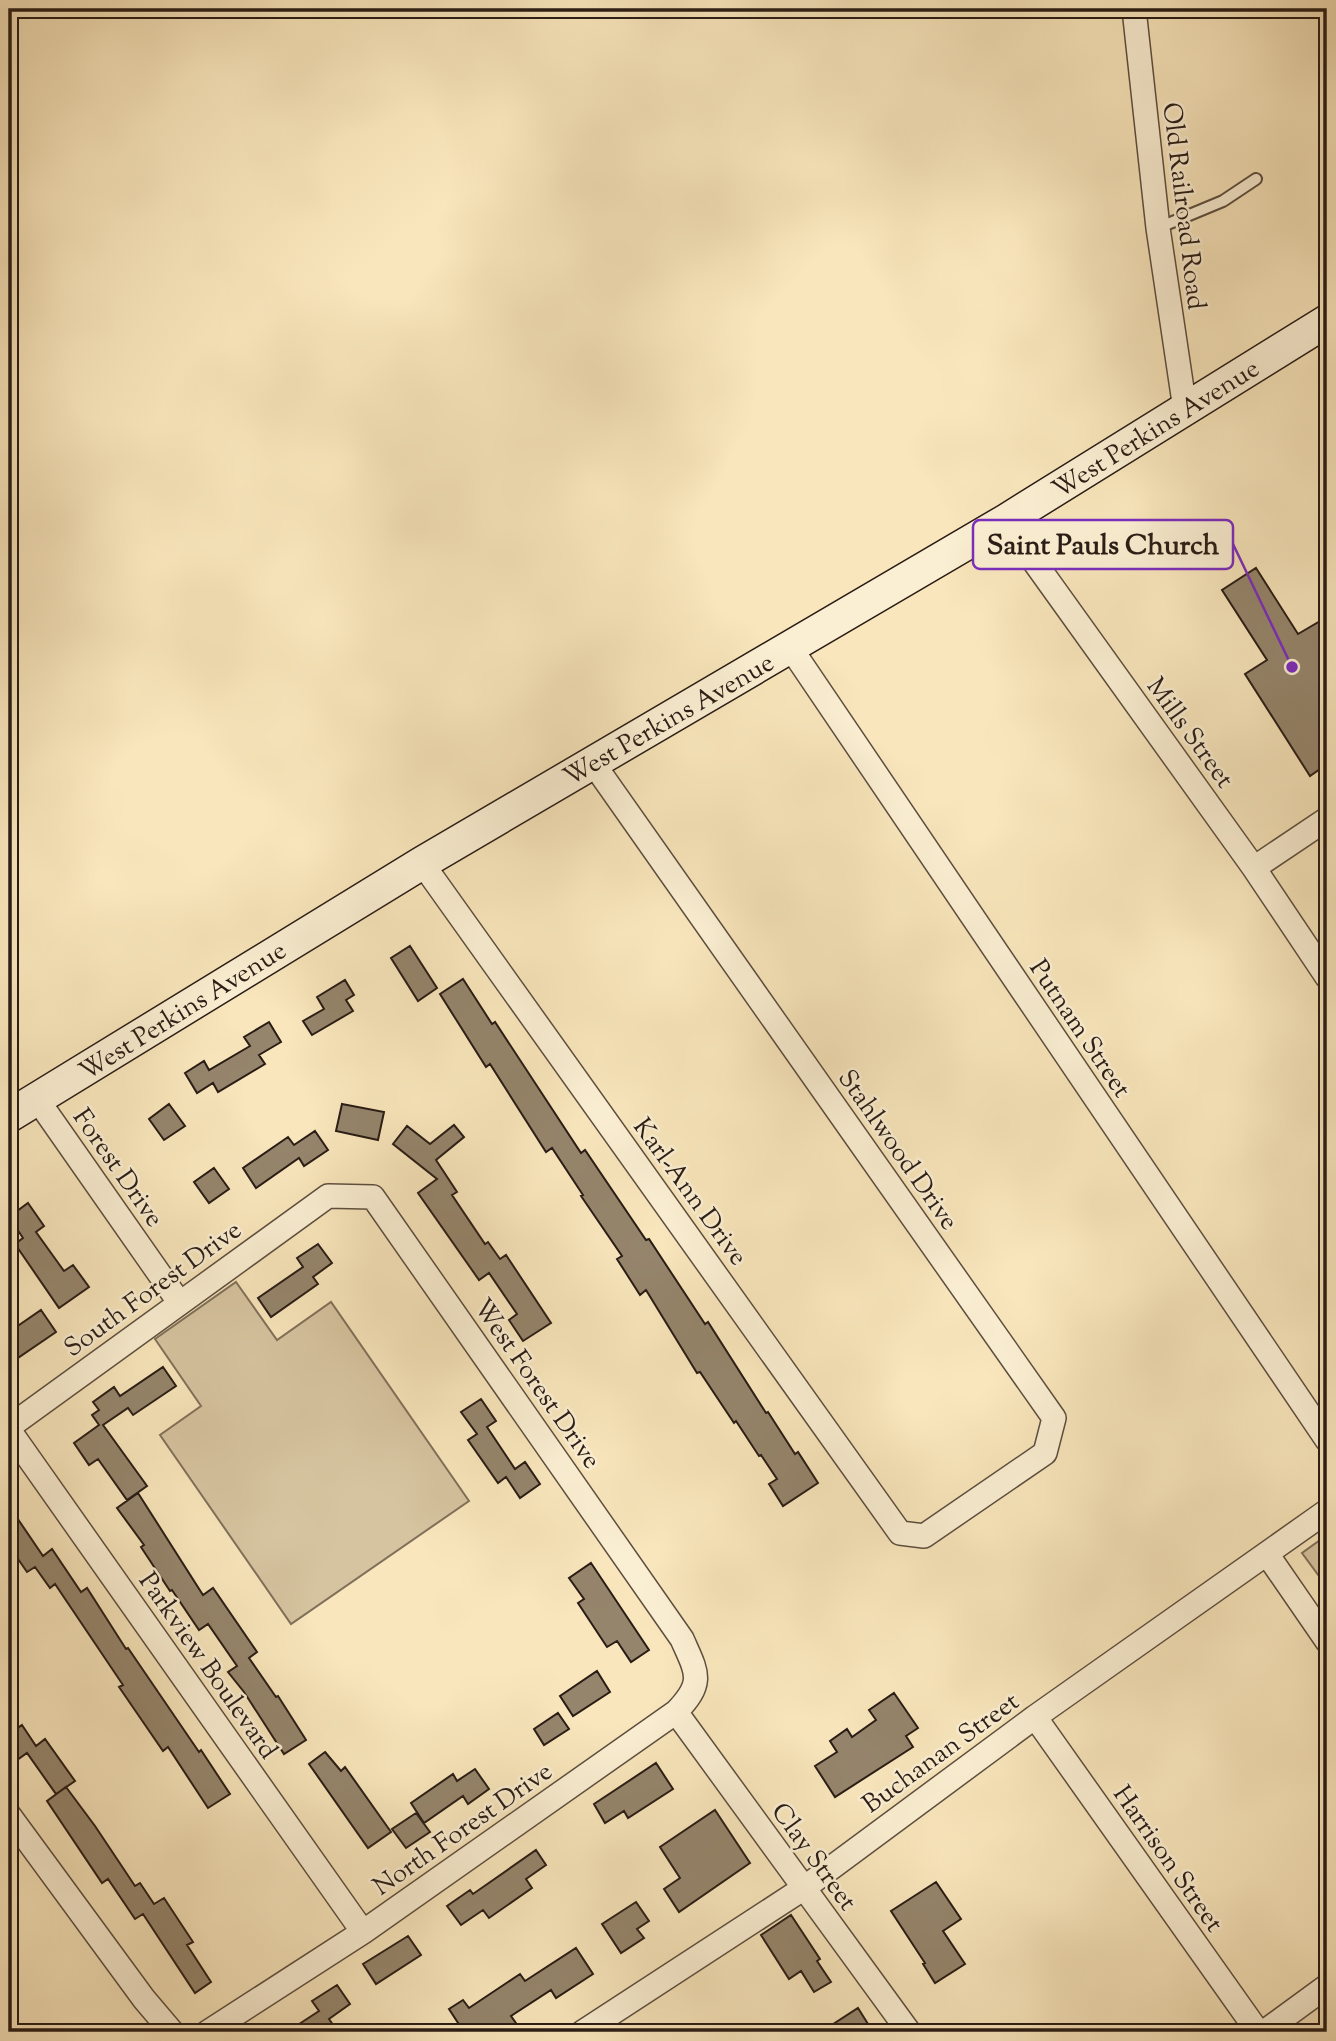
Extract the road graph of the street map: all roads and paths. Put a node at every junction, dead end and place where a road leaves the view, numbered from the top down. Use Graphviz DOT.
graph roads {
  1 [pos="1134,9"];
  2 [pos="1256,179"];
  3 [pos="1158,228"];
  4 [pos="1327,321"];
  5 [pos="1185,409"];
  6 [pos="1005,521"];
  7 [pos="790,647"];
  8 [pos="593,763"];
  9 [pos="1327,819"];
  10 [pos="422,863"];
  11 [pos="1254,868"];
  12 [pos="1327,977"];
  13 [pos="37,1099"];
  14 [pos="9,1116"];
  15 [pos="328,1196"];
  16 [pos="179,1302"];
  17 [pos="9,1429"];
  18 [pos="1327,1440"];
  19 [pos="1327,1511"];
  20 [pos="924,1536"];
  21 [pos="1267,1554"];
  22 [pos="682,1639"];
  23 [pos="1327,1641"];
  24 [pos="676,1712"];
  25 [pos="1035,1717"];
  26 [pos="9,1815"];
  27 [pos="804,1888"];
  28 [pos="363,1931"];
  29 [pos="1327,1986"];
  30 [pos="172,2032"];
  31 [pos="208,2032"];
  32 [pos="583,2032"];
  33 [pos="909,2032"];
  34 [pos="1258,2032"];
  35 [pos="1264,2032"];
  1 -- 3 [label="street, Old Railroad Road"];
  2 -- 3 [label="lane"];
  3 -- 5 [label="street, Old Railroad Road"];
  4 -- 5 [label="main road, West Perkins Avenue"];
  5 -- 6 [label="main road, West Perkins Avenue"];
  6 -- 7 [label="main road, West Perkins Avenue"];
  6 -- 11 [label="street, Mills Street"];
  7 -- 8 [label="main road, West Perkins Avenue"];
  7 -- 18 [label="street, Putnam Street"];
  8 -- 10 [label="main road, West Perkins Avenue"];
  8 -- 20 [label="street, Stahlwood Drive"];
  9 -- 11 [label="street"];
  10 -- 13 [label="main road, West Perkins Avenue"];
  10 -- 20 [label="street, Karl-Ann Drive"];
  11 -- 12 [label="street, Mills Street"];
  13 -- 14 [label="main road, West Perkins Avenue"];
  13 -- 16 [label="street, Forest Drive"];
  15 -- 16 [label="street, South Forest Drive"];
  15 -- 22 [label="street, West Forest Drive"];
  16 -- 17 [label="street, South Forest Drive"];
  17 -- 28 [label="street, Parkview Boulevard"];
  19 -- 21 [label="street, Buchanan Street"];
  21 -- 23 [label="street"];
  21 -- 25 [label="street, Buchanan Street"];
  22 -- 24 [label="street, North Forest Drive"];
  24 -- 27 [label="street, Clay Street"];
  24 -- 28 [label="street, North Forest Drive"];
  25 -- 27 [label="street, Buchanan Street"];
  25 -- 34 [label="street, Harrison Street"];
  26 -- 30 [label="street"];
  27 -- 32 [label="street, Buchanan Street"];
  27 -- 33 [label="street, Clay Street"];
  28 -- 31 [label="street, North Forest Drive"];
  29 -- 35 [label="street"];
}
